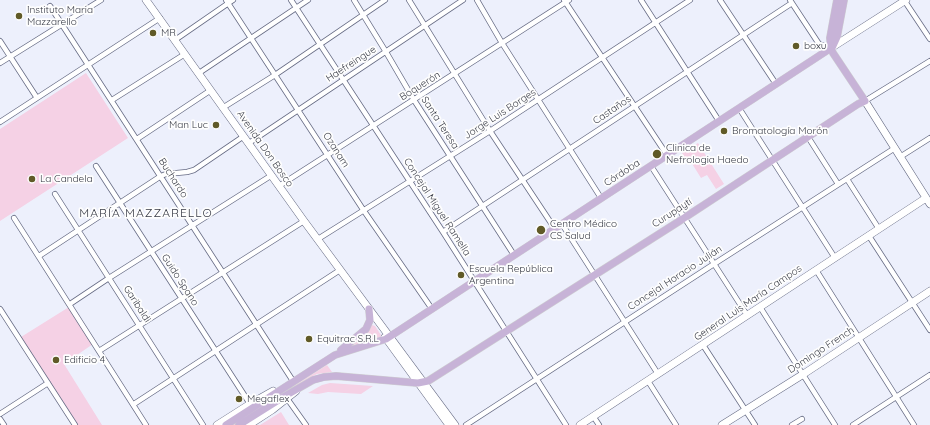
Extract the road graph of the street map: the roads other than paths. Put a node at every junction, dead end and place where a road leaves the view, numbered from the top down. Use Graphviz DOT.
graph roads {
  1 [pos="101,0"];
  2 [pos="146,0"];
  3 [pos="233,0"];
  4 [pos="291,0"];
  5 [pos="308,0"];
  6 [pos="354,0"];
  7 [pos="385,0"];
  8 [pos="409,0"];
  9 [pos="463,0"];
  10 [pos="477,0"];
  11 [pos="641,0"];
  12 [pos="690,0"];
  13 [pos="720,0"];
  14 [pos="837,0"];
  15 [pos="844,0"];
  16 [pos="905,0"];
  17 [pos="566,1"];
  18 [pos="227,2"];
  19 [pos="791,2"];
  20 [pos="50,6"];
  21 [pos="296,8"];
  22 [pos="363,14"];
  23 [pos="160,18"];
  24 [pos="655,23"];
  25 [pos="62,25"];
  26 [pos="426,26"];
  27 [pos="744,35"];
  28 [pos="251,38"];
  29 [pos="930,39"];
  30 [pos="0,40"];
  31 [pos="175,40"];
  32 [pos="502,43"];
  33 [pos="319,44"];
  34 [pos="832,48"];
  35 [pos="386,52"];
  36 [pos="185,54"];
  37 [pos="10,56"];
  38 [pos="602,58"];
  39 [pos="930,61"];
  40 [pos="0,63"];
  41 [pos="88,64"];
  42 [pos="686,72"];
  43 [pos="199,73"];
  44 [pos="455,74"];
  45 [pos="275,75"];
  46 [pos="343,80"];
  47 [pos="776,84"];
  48 [pos="211,90"];
  49 [pos="37,98"];
  50 [pos="112,100"];
  51 [pos="414,100"];
  52 [pos="538,101"];
  53 [pos="865,101"];
  54 [pos="634,106"];
  55 [pos="224,107"];
  56 [pos="739,108"];
  57 [pos="298,109"];
  58 [pos="719,121"];
  59 [pos="0,122"];
  60 [pos="373,126"];
  61 [pos="490,131"];
  62 [pos="808,137"];
  63 [pos="930,138"];
  64 [pos="137,139"];
  65 [pos="246,139"];
  66 [pos="895,148"];
  67 [pos="570,149"];
  68 [pos="328,155"];
  69 [pos="667,155"];
  70 [pos="451,156"];
  71 [pos="900,157"];
  72 [pos="772,161"];
  73 [pos="96,166"];
  74 [pos="651,166"];
  75 [pos="272,175"];
  76 [pos="161,176"];
  77 [pos="522,179"];
  78 [pos="847,179"];
  79 [pos="410,182"];
  80 [pos="838,184"];
  81 [pos="279,186"];
  82 [pos="55,194"];
  83 [pos="601,198"];
  84 [pos="928,201"];
  85 [pos="120,204"];
  86 [pos="482,205"];
  87 [pos="802,207"];
  88 [pos="364,211"];
  89 [pos="14,218"];
  90 [pos="684,218"];
  91 [pos="304,220"];
  92 [pos="562,224"];
  93 [pos="192,225"];
  94 [pos="555,229"];
  95 [pos="879,229"];
  96 [pos="79,230"];
  97 [pos="442,232"];
  98 [pos="869,236"];
  99 [pos="318,239"];
  100 [pos="150,252"];
  101 [pos="514,255"];
  102 [pos="39,256"];
  103 [pos="835,258"];
  104 [pos="714,264"];
  105 [pos="340,270"];
  106 [pos="816,270"];
  107 [pos="223,272"];
  108 [pos="595,274"];
  109 [pos="109,278"];
  110 [pos="474,282"];
  111 [pos="930,291"];
  112 [pos="182,298"];
  113 [pos="913,303"];
  114 [pos="70,304"];
  115 [pos="760,307"];
  116 [pos="0,308"];
  117 [pos="369,309"];
  118 [pos="432,309"];
  119 [pos="747,315"];
  120 [pos="626,322"];
  121 [pos="257,324"];
  122 [pos="140,325"];
  123 [pos="930,330"];
  124 [pos="506,331"];
  125 [pos="859,337"];
  126 [pos="388,338"];
  127 [pos="702,345"];
  128 [pos="215,350"];
  129 [pos="99,351"];
  130 [pos="335,355"];
  131 [pos="658,374"];
  132 [pos="802,375"];
  133 [pos="930,375"];
  134 [pos="172,378"];
  135 [pos="537,379"];
  136 [pos="293,381"];
  137 [pos="648,381"];
  138 [pos="48,383"];
  139 [pos="421,383"];
  140 [pos="286,398"];
  141 [pos="896,398"];
  142 [pos="134,404"];
  143 [pos="250,404"];
  144 [pos="745,410"];
  145 [pos="0,414"];
  146 [pos="593,416"];
  147 [pos="802,418"];
  148 [pos="0,419"];
  149 [pos="4,425"];
  150 [pos="74,425"];
  151 [pos="146,425"];
  152 [pos="203,425"];
  153 [pos="217,425"];
  154 [pos="226,425"];
  155 [pos="240,425"];
  156 [pos="249,425"];
  157 [pos="306,425"];
  158 [pos="449,425"];
  159 [pos="455,425"];
  160 [pos="466,425"];
  161 [pos="566,425"];
  162 [pos="580,425"];
  163 [pos="599,425"];
  164 [pos="676,425"];
  165 [pos="722,425"];
  166 [pos="755,425"];
  167 [pos="792,425"];
  168 [pos="835,425"];
  169 [pos="854,425"];
  170 [pos="914,425"];
  1 -- 25 [label="street"];
  2 -- 23 [label="main road, Avenida Don Bosco"];
  3 -- 18 [label="street"];
  4 -- 21 [label="street, Concejal Miguel Ramella"];
  5 -- 21 [label="street"];
  6 -- 22 [label="street, Santa Teresa"];
  7 -- 22 [label="street"];
  8 -- 26 [label="street"];
  9 -- 26 [label="street, Haefreingue"];
  10 -- 32 [label="street"];
  11 -- 24 [label="street"];
  12 -- 24 [label="street, Jorge Luis Borges"];
  13 -- 27 [label="street"];
  14 -- 34 [label="main road"];
  15 -- 34 [label="main road"];
  16 -- 29 [label="street"];
  16 -- 34 [label="main road, Córdoba"];
  17 -- 32 [label="street, Boquerón"];
  17 -- 38 [label="street"];
  18 -- 28 [label="street, Ozanam"];
  18 -- 31 [label="street"];
  19 -- 27 [label="street, Castaños"];
  19 -- 34 [label="street"];
  20 -- 25 [label="street, Buchardo"];
  21 -- 28 [label="street"];
  21 -- 33 [label="street, Concejal Miguel Ramella"];
  22 -- 33 [label="street"];
  22 -- 35 [label="street, Santa Teresa"];
  23 -- 31 [label="main road, Avenida Don Bosco"];
  23 -- 41 [label="street"];
  24 -- 38 [label="street, Jorge Luis Borges"];
  24 -- 42 [label="street"];
  25 -- 37 [label="street"];
  25 -- 41 [label="street, Buchardo"];
  26 -- 35 [label="street, Haefreingue"];
  26 -- 44 [label="street"];
  27 -- 42 [label="street, Castaños"];
  27 -- 47 [label="street"];
  28 -- 43 [label="street"];
  28 -- 45 [label="street, Ozanam"];
  30 -- 37 [label="street"];
  31 -- 36 [label="main road, Avenida Don Bosco"];
  32 -- 44 [label="street, Boquerón"];
  32 -- 52 [label="street"];
  33 -- 45 [label="street"];
  33 -- 46 [label="street, Concejal Miguel Ramella"];
  34 -- 47 [label="main road, Córdoba"];
  34 -- 53 [label="main road"];
  35 -- 46 [label="street, Haefreingue"];
  35 -- 51 [label="street, Santa Teresa"];
  36 -- 43 [label="main road, Avenida Don Bosco"];
  36 -- 50 [label="street"];
  37 -- 40 [label="street"];
  37 -- 49 [label="street"];
  38 -- 52 [label="street, Jorge Luis Borges"];
  38 -- 54 [label="street"];
  39 -- 53 [label="street, Curupaytí"];
  41 -- 49 [label="street"];
  41 -- 50 [label="street, Buchardo"];
  42 -- 54 [label="street, Castaños"];
  42 -- 58 [label="street"];
  43 -- 48 [label="main road, Avenida Don Bosco"];
  44 -- 51 [label="street, Boquerón"];
  44 -- 61 [label="street"];
  45 -- 55 [label="street"];
  45 -- 57 [label="street, Ozanam"];
  46 -- 57 [label="street, Haefreingue"];
  46 -- 60 [label="street, Concejal Miguel Ramella"];
  47 -- 56 [label="main road, Córdoba"];
  48 -- 55 [label="main road, Avenida Don Bosco"];
  48 -- 64 [label="street"];
  49 -- 59 [label="street"];
  50 -- 64 [label="street, Buchardo"];
  51 -- 60 [label="street, Boquerón"];
  51 -- 70 [label="street, Santa Teresa"];
  52 -- 61 [label="street, Jorge Luis Borges"];
  52 -- 67 [label="street"];
  53 -- 62 [label="main road, Curupaytí"];
  53 -- 66 [label="main road"];
  54 -- 67 [label="street, Castaños"];
  54 -- 69 [label="street"];
  55 -- 65 [label="main road, Avenida Don Bosco"];
  56 -- 58 [label="main road, Córdoba"];
  56 -- 72 [label="street"];
  57 -- 65 [label="street, Haefreingue"];
  57 -- 68 [label="street, Ozanam"];
  58 -- 69 [label="main road, Córdoba"];
  60 -- 68 [label="street, Boquerón"];
  60 -- 79 [label="street, Concejal Miguel Ramella"];
  61 -- 70 [label="street, Jorge Luis Borges"];
  61 -- 77 [label="street"];
  62 -- 72 [label="main road, Curupaytí"];
  62 -- 80 [label="street"];
  63 -- 71 [label="street"];
  64 -- 76 [label="street, Buchardo"];
  65 -- 75 [label="main road, Avenida Don Bosco"];
  65 -- 76 [label="street, Haefreingue"];
  66 -- 71 [label="main road"];
  66 -- 78 [label="street, Concejal Horacio Julián"];
  67 -- 77 [label="street, Castaños"];
  67 -- 83 [label="street"];
  68 -- 81 [label="street, Boquerón"];
  68 -- 88 [label="street, Ozanam"];
  69 -- 74 [label="main road, Córdoba"];
  70 -- 79 [label="street, Jorge Luis Borges"];
  70 -- 86 [label="street, Santa Teresa"];
  71 -- 84 [label="main road"];
  72 -- 87 [label="street"];
  72 -- 90 [label="main road, Curupaytí"];
  73 -- 85 [label="street, Guido Spano"];
  74 -- 83 [label="main road, Córdoba"];
  74 -- 90 [label="street"];
  75 -- 81 [label="main road, Avenida Don Bosco"];
  75 -- 93 [label="street"];
  76 -- 85 [label="street"];
  76 -- 93 [label="street, Buchardo"];
  77 -- 86 [label="street, Castaños"];
  77 -- 94 [label="street"];
  78 -- 80 [label="street, Concejal Horacio Julián"];
  78 -- 95 [label="street"];
  79 -- 88 [label="street, Jorge Luis Borges"];
  79 -- 97 [label="street, Concejal Miguel Ramella"];
  80 -- 87 [label="street, Concejal Horacio Julián"];
  81 -- 91 [label="main road, Avenida Don Bosco"];
  82 -- 96 [label="street, Garibaldi"];
  83 -- 92 [label="main road, Córdoba"];
  84 -- 95 [label="main road, General Luis María Campos"];
  85 -- 96 [label="street"];
  85 -- 100 [label="street, Guido Spano"];
  86 -- 97 [label="street, Castaños"];
  86 -- 101 [label="street, Santa Teresa"];
  87 -- 103 [label="street"];
  87 -- 104 [label="street, Concejal Horacio Julián"];
  88 -- 99 [label="street, Jorge Luis Borges"];
  88 -- 118 [label="street, Ozanam"];
  89 -- 102 [label="street"];
  90 -- 104 [label="street"];
  90 -- 108 [label="main road, Curupaytí"];
  91 -- 99 [label="main road, Avenida Don Bosco"];
  91 -- 107 [label="street"];
  92 -- 94 [label="main road, Córdoba"];
  92 -- 108 [label="street"];
  93 -- 100 [label="street"];
  93 -- 107 [label="street, Buchardo"];
  94 -- 101 [label="main road, Córdoba"];
  95 -- 98 [label="main road, General Luis María Campos"];
  96 -- 102 [label="street"];
  96 -- 109 [label="street, Garibaldi"];
  97 -- 110 [label="street, Concejal Miguel Ramella"];
  98 -- 103 [label="main road, General Luis María Campos"];
  98 -- 113 [label="street"];
  99 -- 105 [label="main road, Avenida Don Bosco"];
  100 -- 109 [label="street"];
  100 -- 112 [label="street, Guido Spano"];
  101 -- 110 [label="main road, Córdoba"];
  102 -- 114 [label="street"];
  103 -- 106 [label="main road, General Luis María Campos"];
  104 -- 119 [label="street"];
  104 -- 120 [label="street, Concejal Horacio Julián"];
  105 -- 117 [label="main road, Avenida Don Bosco"];
  105 -- 121 [label="street"];
  106 -- 115 [label="main road, General Luis María Campos"];
  106 -- 125 [label="street"];
  107 -- 112 [label="street"];
  107 -- 121 [label="street, Buchardo"];
  108 -- 120 [label="street"];
  108 -- 124 [label="main road, Curupaytí"];
  109 -- 114 [label="street"];
  109 -- 122 [label="street, Garibaldi"];
  110 -- 118 [label="main road, Córdoba"];
  110 -- 124 [label="street, Concejal Miguel Ramella"];
  111 -- 113 [label="main road, Domingo French"];
  112 -- 122 [label="street"];
  112 -- 128 [label="street, Guido Spano"];
  113 -- 123 [label="street"];
  113 -- 125 [label="main road, Domingo French"];
  114 -- 129 [label="street"];
  115 -- 119 [label="main road, General Luis María Campos"];
  115 -- 132 [label="street"];
  116 -- 138 [label="street"];
  117 -- 126 [label="main road, Avenida Don Bosco"];
  117 -- 130 [label="main road"];
  118 -- 126 [label="main road, Córdoba"];
  119 -- 127 [label="main road, General Luis María Campos"];
  120 -- 131 [label="street"];
  120 -- 135 [label="street, Concejal Horacio Julián"];
  121 -- 128 [label="street"];
  121 -- 136 [label="street, Buchardo"];
  122 -- 129 [label="street"];
  122 -- 134 [label="street, Garibaldi"];
  124 -- 135 [label="street, Concejal Miguel Ramella"];
  124 -- 139 [label="main road, Curupaytí"];
  125 -- 132 [label="main road, Domingo French"];
  125 -- 141 [label="street"];
  126 -- 130 [label="main road, Córdoba"];
  126 -- 139 [label="main road, Avenida Don Bosco"];
  127 -- 131 [label="main road, General Luis María Campos"];
  127 -- 144 [label="street"];
  128 -- 134 [label="street"];
  128 -- 143 [label="street, Guido Spano"];
  129 -- 142 [label="street"];
  130 -- 136 [label="main road"];
  131 -- 137 [label="main road, General Luis María Campos"];
  132 -- 144 [label="main road, Domingo French"];
  132 -- 168 [label="street"];
  133 -- 141 [label="street"];
  134 -- 142 [label="street"];
  134 -- 152 [label="street, Garibaldi"];
  135 -- 160 [label="street, Concejal Horacio Julián"];
  135 -- 161 [label="street, Concejal Miguel Ramella"];
  136 -- 143 [label="main road"];
  136 -- 154 [label="main road"];
  137 -- 146 [label="main road, General Luis María Campos"];
  137 -- 164 [label="street"];
  138 -- 145 [label="street"];
  138 -- 150 [label="street"];
  139 -- 140 [label="main road"];
  139 -- 158 [label="main road, Avenida Don Bosco"];
  139 -- 159 [label="main road, Avenida Don Bosco"];
  140 -- 155 [label="main road"];
  140 -- 156 [label="main road"];
  140 -- 157 [label="street"];
  141 -- 169 [label="street"];
  141 -- 170 [label="street"];
  142 -- 151 [label="street"];
  143 -- 153 [label="main road"];
  144 -- 165 [label="main road, Domingo French"];
  144 -- 166 [label="street"];
  146 -- 162 [label="main road, General Luis María Campos"];
  146 -- 163 [label="street"];
  147 -- 167 [label="street"];
  148 -- 149 [label="street"];
}
